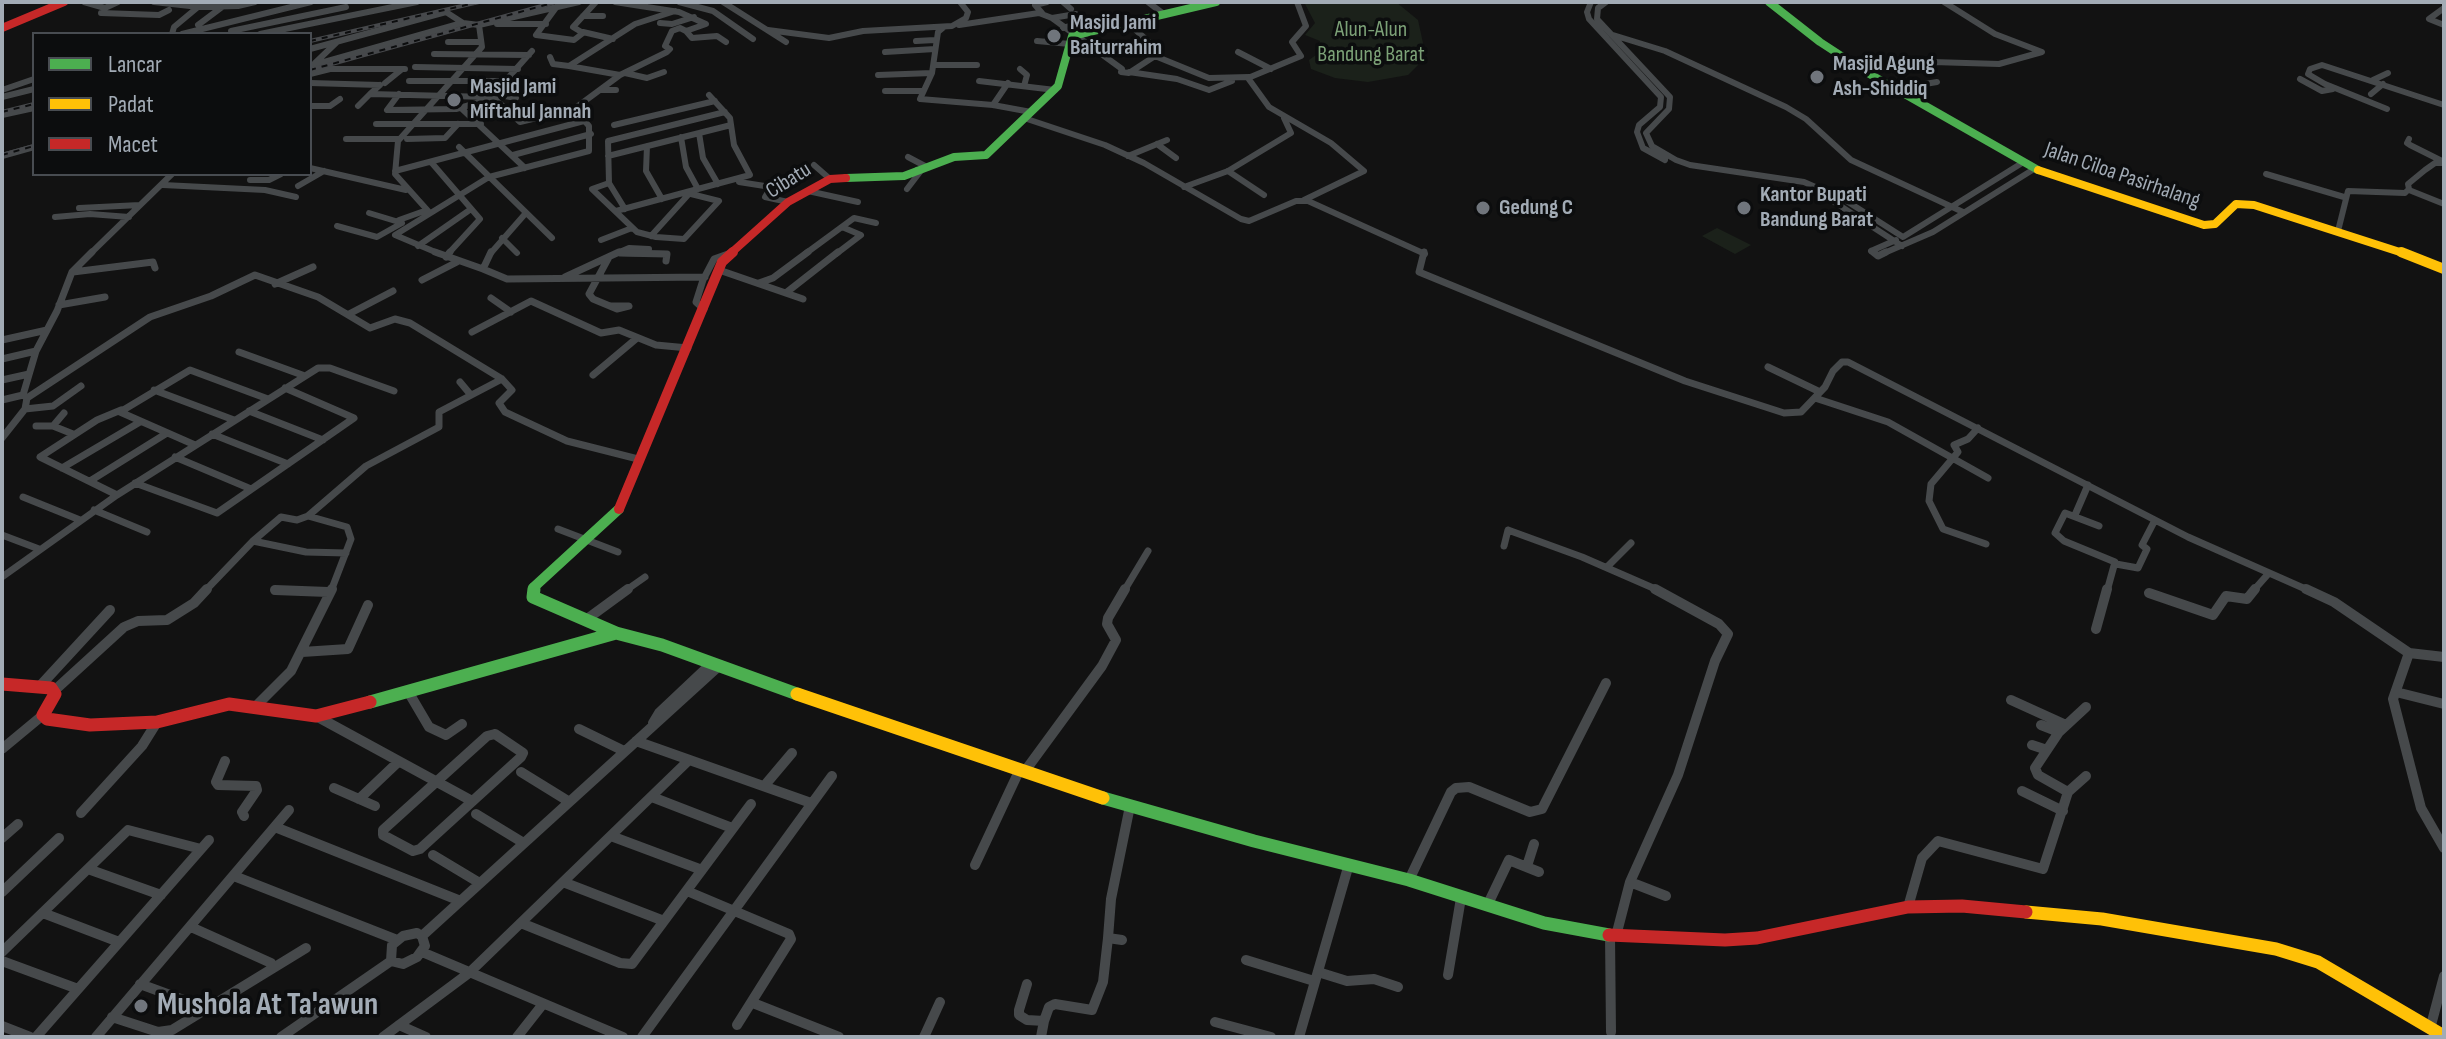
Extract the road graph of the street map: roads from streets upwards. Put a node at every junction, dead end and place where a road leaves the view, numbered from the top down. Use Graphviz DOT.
graph roads {
  1 [pos="64,2"];
  2 [pos="84,2"];
  3 [pos="118,2"];
  4 [pos="154,2"];
  5 [pos="255,2"];
  6 [pos="311,2"];
  7 [pos="375,2"];
  8 [pos="417,2"];
  9 [pos="579,2"];
  10 [pos="596,2"];
  11 [pos="615,2"];
  12 [pos="679,2"];
  13 [pos="703,2"];
  14 [pos="723,2"];
  15 [pos="960,2"];
  16 [pos="1047,2"];
  17 [pos="1063,2"];
  18 [pos="1148,2"];
  19 [pos="1216,2"];
  20 [pos="1297,2"];
  21 [pos="1591,2"];
  22 [pos="1604,2"];
  23 [pos="1769,2"];
  24 [pos="1944,2"];
  25 [pos="167,3"];
  26 [pos="294,3"];
  27 [pos="398,4"];
  28 [pos="347,5"];
  29 [pos="558,5"];
  30 [pos="695,5"];
  31 [pos="199,7"];
  32 [pos="105,8"];
  33 [pos="220,9"];
  34 [pos="1071,9"];
  35 [pos="169,10"];
  36 [pos="373,11"];
  37 [pos="677,11"];
  38 [pos="1587,12"];
  39 [pos="1596,12"];
  40 [pos="2442,12"];
  41 [pos="1042,13"];
  42 [pos="1165,15"];
  43 [pos="583,16"];
  44 [pos="603,16"];
  45 [pos="344,17"];
  46 [pos="694,17"];
  47 [pos="1052,18"];
  48 [pos="224,21"];
  49 [pos="463,23"];
  50 [pos="660,23"];
  51 [pos="1128,23"];
  52 [pos="546,24"];
  53 [pos="482,25"];
  54 [pos="957,25"];
  55 [pos="2444,25"];
  56 [pos="944,27"];
  57 [pos="2,28"];
  58 [pos="1094,28"];
  59 [pos="200,29"];
  60 [pos="768,30"];
  61 [pos="686,31"];
  62 [pos="173,32"];
  63 [pos="179,32"];
  64 [pos="232,32"];
  65 [pos="270,32"];
  66 [pos="583,32"];
  67 [pos="1071,33"];
  68 [pos="1610,34"];
  69 [pos="613,39"];
  70 [pos="753,39"];
  71 [pos="935,40"];
  72 [pos="916,41"];
  73 [pos="1037,41"];
  74 [pos="338,42"];
  75 [pos="448,42"];
  76 [pos="481,42"];
  77 [pos="726,42"];
  78 [pos="786,42"];
  79 [pos="1652,47"];
  80 [pos="312,48"];
  81 [pos="935,49"];
  82 [pos="1622,50"];
  83 [pos="885,52"];
  84 [pos="1238,52"];
  85 [pos="434,54"];
  86 [pos="477,54"];
  87 [pos="1155,56"];
  88 [pos="550,57"];
  89 [pos="312,64"];
  90 [pos="312,65"];
  91 [pos="934,65"];
  92 [pos="977,65"];
  93 [pos="569,66"];
  94 [pos="415,67"];
  95 [pos="466,67"];
  96 [pos="376,69"];
  97 [pos="518,69"];
  98 [pos="1020,69"];
  99 [pos="1271,69"];
  100 [pos="664,72"];
  101 [pos="1129,72"];
  102 [pos="1866,72"];
  103 [pos="932,73"];
  104 [pos="2388,73"];
  105 [pos="312,74"];
  106 [pos="622,74"];
  107 [pos="878,75"];
  108 [pos="32,78"];
  109 [pos="1248,78"];
  110 [pos="2300,79"];
  111 [pos="2373,80"];
  112 [pos="409,81"];
  113 [pos="507,81"];
  114 [pos="979,81"];
  115 [pos="361,82"];
  116 [pos="450,82"];
  117 [pos="1937,82"];
  118 [pos="312,83"];
  119 [pos="385,83"];
  120 [pos="1008,83"];
  121 [pos="2383,84"];
  122 [pos="1024,86"];
  123 [pos="2334,88"];
  124 [pos="1895,89"];
  125 [pos="2,90"];
  126 [pos="32,90"];
  127 [pos="599,90"];
  128 [pos="616,90"];
  129 [pos="1055,90"];
  130 [pos="885,91"];
  131 [pos="923,91"];
  132 [pos="2322,91"];
  133 [pos="370,94"];
  134 [pos="399,94"];
  135 [pos="2371,94"];
  136 [pos="438,95"];
  137 [pos="709,95"];
  138 [pos="493,96"];
  139 [pos="2,97"];
  140 [pos="2336,97"];
  141 [pos="516,98"];
  142 [pos="591,98"];
  143 [pos="340,99"];
  144 [pos="715,101"];
  145 [pos="598,105"];
  146 [pos="993,105"];
  147 [pos="2444,105"];
  148 [pos="312,106"];
  149 [pos="358,106"];
  150 [pos="32,108"];
  151 [pos="461,108"];
  152 [pos="425,109"];
  153 [pos="574,109"];
  154 [pos="2387,109"];
  155 [pos="725,112"];
  156 [pos="2,115"];
  157 [pos="1027,115"];
  158 [pos="1281,115"];
  159 [pos="584,121"];
  160 [pos="376,124"];
  161 [pos="412,124"];
  162 [pos="458,124"];
  163 [pos="481,124"];
  164 [pos="614,125"];
  165 [pos="731,125"];
  166 [pos="699,133"];
  167 [pos="591,134"];
  168 [pos="681,137"];
  169 [pos="346,139"];
  170 [pos="403,139"];
  171 [pos="2409,139"];
  172 [pos="1167,140"];
  173 [pos="500,144"];
  174 [pos="1157,144"];
  175 [pos="647,146"];
  176 [pos="32,148"];
  177 [pos="460,150"];
  178 [pos="513,155"];
  179 [pos="2,156"];
  180 [pos="608,156"];
  181 [pos="1128,156"];
  182 [pos="908,157"];
  183 [pos="1176,158"];
  184 [pos="431,162"];
  185 [pos="2022,163"];
  186 [pos="2444,163"];
  187 [pos="814,165"];
  188 [pos="312,168"];
  189 [pos="525,168"];
  190 [pos="920,168"];
  191 [pos="2034,169"];
  192 [pos="324,171"];
  193 [pos="395,171"];
  194 [pos="1228,171"];
  195 [pos="2266,174"];
  196 [pos="170,176"];
  197 [pos="254,176"];
  198 [pos="277,176"];
  199 [pos="489,177"];
  200 [pos="830,179"];
  201 [pos="735,181"];
  202 [pos="609,183"];
  203 [pos="718,184"];
  204 [pos="163,185"];
  205 [pos="298,186"];
  206 [pos="1184,187"];
  207 [pos="698,189"];
  208 [pos="907,189"];
  209 [pos="407,190"];
  210 [pos="2409,190"];
  211 [pos="808,191"];
  212 [pos="457,194"];
  213 [pos="687,194"];
  214 [pos="1264,195"];
  215 [pos="296,197"];
  216 [pos="2344,197"];
  217 [pos="662,199"];
  218 [pos="1304,200"];
  219 [pos="788,202"];
  220 [pos="858,202"];
  221 [pos="2444,204"];
  222 [pos="141,205"];
  223 [pos="1953,207"];
  224 [pos="79,208"];
  225 [pos="471,209"];
  226 [pos="625,209"];
  227 [pos="428,211"];
  228 [pos="616,211"];
  229 [pos="1963,212"];
  230 [pos="369,213"];
  231 [pos="525,214"];
  232 [pos="55,217"];
  233 [pos="129,217"];
  234 [pos="399,220"];
  235 [pos="876,223"];
  236 [pos="337,226"];
  237 [pos="842,227"];
  238 [pos="632,228"];
  239 [pos="2338,231"];
  240 [pos="651,236"];
  241 [pos="502,238"];
  242 [pos="552,238"];
  243 [pos="600,239"];
  244 [pos="1906,239"];
  245 [pos="1894,240"];
  246 [pos="418,246"];
  247 [pos="1902,246"];
  248 [pos="517,253"];
  249 [pos="728,254"];
  250 [pos="612,255"];
  251 [pos="446,257"];
  252 [pos="666,261"];
  253 [pos="457,262"];
  254 [pos="313,267"];
  255 [pos="155,268"];
  256 [pos="483,269"];
  257 [pos="2444,269"];
  258 [pos="719,270"];
  259 [pos="72,272"];
  260 [pos="704,278"];
  261 [pos="561,279"];
  262 [pos="594,279"];
  263 [pos="422,280"];
  264 [pos="768,281"];
  265 [pos="759,283"];
  266 [pos="275,284"];
  267 [pos="788,290"];
  268 [pos="393,291"];
  269 [pos="105,297"];
  270 [pos="491,298"];
  271 [pos="803,299"];
  272 [pos="59,305"];
  273 [pos="611,306"];
  274 [pos="704,309"];
  275 [pos="511,312"];
  276 [pos="349,314"];
  277 [pos="47,330"];
  278 [pos="472,332"];
  279 [pos="637,338"];
  280 [pos="2,340"];
  281 [pos="688,348"];
  282 [pos="36,351"];
  283 [pos="239,352"];
  284 [pos="2,359"];
  285 [pos="1768,367"];
  286 [pos="29,374"];
  287 [pos="593,375"];
  288 [pos="305,376"];
  289 [pos="502,379"];
  290 [pos="2,380"];
  291 [pos="460,382"];
  292 [pos="81,386"];
  293 [pos="285,388"];
  294 [pos="154,390"];
  295 [pos="394,391"];
  296 [pos="470,394"];
  297 [pos="1818,395"];
  298 [pos="25,396"];
  299 [pos="268,399"];
  300 [pos="2,400"];
  301 [pos="25,409"];
  302 [pos="121,410"];
  303 [pos="249,411"];
  304 [pos="64,413"];
  305 [pos="234,420"];
  306 [pos="140,422"];
  307 [pos="36,426"];
  308 [pos="53,426"];
  309 [pos="1978,428"];
  310 [pos="167,433"];
  311 [pos="73,434"];
  312 [pos="212,434"];
  313 [pos="2,438"];
  314 [pos="323,440"];
  315 [pos="195,445"];
  316 [pos="175,457"];
  317 [pos="1953,458"];
  318 [pos="638,459"];
  319 [pos="288,464"];
  320 [pos="62,468"];
  321 [pos="1988,478"];
  322 [pos="90,481"];
  323 [pos="135,483"];
  324 [pos="2088,485"];
  325 [pos="251,489"];
  326 [pos="117,495"];
  327 [pos="23,497"];
  328 [pos="94,510"];
  329 [pos="2075,515"];
  330 [pos="308,516"];
  331 [pos="80,520"];
  332 [pos="2155,520"];
  333 [pos="2099,526"];
  334 [pos="558,529"];
  335 [pos="147,532"];
  336 [pos="2,535"];
  337 [pos="591,540"];
  338 [pos="253,541"];
  339 [pos="1631,543"];
  340 [pos="1986,544"];
  341 [pos="1504,546"];
  342 [pos="39,549"];
  343 [pos="1148,551"];
  344 [pos="618,552"];
  345 [pos="346,553"];
  346 [pos="2116,564"];
  347 [pos="1607,567"];
  348 [pos="2269,573"];
  349 [pos="2,577"];
  350 [pos="645,577"];
  351 [pos="275,590"];
  352 [pos="328,592"];
  353 [pos="2149,593"];
  354 [pos="368,605"];
  355 [pos="110,610"];
  356 [pos="587,619"];
  357 [pos="2096,629"];
  358 [pos="616,633"];
  359 [pos="302,652"];
  360 [pos="2409,653"];
  361 [pos="2444,657"];
  362 [pos="716,664"];
  363 [pos="1606,683"];
  364 [pos="2,684"];
  365 [pos="40,686"];
  366 [pos="55,690"];
  367 [pos="2396,692"];
  368 [pos="409,693"];
  369 [pos="2011,700"];
  370 [pos="2444,704"];
  371 [pos="257,705"];
  372 [pos="2086,707"];
  373 [pos="43,715"];
  374 [pos="316,716"];
  375 [pos="157,722"];
  376 [pos="462,724"];
  377 [pos="2041,725"];
  378 [pos="579,729"];
  379 [pos="2063,729"];
  380 [pos="636,741"];
  381 [pos="2032,745"];
  382 [pos="2,749"];
  383 [pos="2047,750"];
  384 [pos="624,751"];
  385 [pos="792,753"];
  386 [pos="225,761"];
  387 [pos="399,761"];
  388 [pos="688,761"];
  389 [pos="1023,770"];
  390 [pos="521,772"];
  391 [pos="832,776"];
  392 [pos="2086,776"];
  393 [pos="438,781"];
  394 [pos="765,785"];
  395 [pos="334,788"];
  396 [pos="2022,791"];
  397 [pos="2068,792"];
  398 [pos="652,797"];
  399 [pos="359,799"];
  400 [pos="472,801"];
  401 [pos="568,801"];
  402 [pos="811,803"];
  403 [pos="751,804"];
  404 [pos="375,806"];
  405 [pos="1130,806"];
  406 [pos="289,810"];
  407 [pos="2063,811"];
  408 [pos="81,813"];
  409 [pos="476,814"];
  410 [pos="244,816"];
  411 [pos="18,824"];
  412 [pos="275,827"];
  413 [pos="732,828"];
  414 [pos="611,836"];
  415 [pos="2,838"];
  416 [pos="59,838"];
  417 [pos="522,842"];
  418 [pos="1534,844"];
  419 [pos="2444,848"];
  420 [pos="433,855"];
  421 [pos="1349,864"];
  422 [pos="975,865"];
  423 [pos="1527,866"];
  424 [pos="88,869"];
  425 [pos="702,870"];
  426 [pos="1539,872"];
  427 [pos="234,876"];
  428 [pos="1409,880"];
  429 [pos="478,882"];
  430 [pos="563,882"];
  431 [pos="1630,882"];
  432 [pos="687,891"];
  433 [pos="2,892"];
  434 [pos="161,895"];
  435 [pos="1666,896"];
  436 [pos="1461,898"];
  437 [pos="458,900"];
  438 [pos="1486,907"];
  439 [pos="1908,907"];
  440 [pos="735,911"];
  441 [pos="43,913"];
  442 [pos="664,921"];
  443 [pos="521,923"];
  444 [pos="191,927"];
  445 [pos="422,936"];
  446 [pos="1613,936"];
  447 [pos="1108,938"];
  448 [pos="397,940"];
  449 [pos="1122,940"];
  450 [pos="119,942"];
  451 [pos="306,948"];
  452 [pos="2,952"];
  453 [pos="422,952"];
  454 [pos="1246,960"];
  455 [pos="2,961"];
  456 [pos="391,961"];
  457 [pos="273,968"];
  458 [pos="469,973"];
  459 [pos="1448,975"];
  460 [pos="1316,976"];
  461 [pos="2444,976"];
  462 [pos="140,984"];
  463 [pos="1027,984"];
  464 [pos="1398,987"];
  465 [pos="78,989"];
  466 [pos="940,1002"];
  467 [pos="753,1003"];
  468 [pos="543,1004"];
  469 [pos="208,1009"];
  470 [pos="112,1017"];
  471 [pos="1044,1021"];
  472 [pos="1215,1022"];
  473 [pos="399,1025"];
  474 [pos="737,1025"];
  475 [pos="2,1026"];
  476 [pos="2430,1029"];
  477 [pos="1611,1032"];
  478 [pos="2444,1036"];
  479 [pos="33,1037"];
  480 [pos="96,1037"];
  481 [pos="281,1037"];
  482 [pos="383,1037"];
  483 [pos="426,1037"];
  484 [pos="517,1037"];
  485 [pos="623,1037"];
  486 [pos="642,1037"];
  487 [pos="839,1037"];
  488 [pos="924,1037"];
  489 [pos="1041,1037"];
  490 [pos="1271,1037"];
  491 [pos="1299,1037"];
  1 -- 57 [label="street"];
  2 -- 32 [label="street"];
  3 -- 32 [label="street"];
  4 -- 25 [label="street"];
  5 -- 33 [label="street"];
  6 -- 26 [label="street"];
  7 -- 36 [label="street"];
  8 -- 27 [label="street"];
  9 -- 29 [label="street"];
  10 -- 43 [label="street"];
  11 -- 37 [label="street"];
  12 -- 30 [label="street"];
  13 -- 30 [label="street"];
  14 -- 60 [label="street"];
  15 -- 54 [label="street"];
  16 -- 41 [label="street"];
  17 -- 34 [label="street"];
  18 -- 42 [label="street"];
  19 -- 42 [label="street"];
  20 -- 99 [label="street"];
  21 -- 38 [label="street"];
  22 -- 39 [label="street"];
  23 -- 102 [label="street, Jalan Ciloa Pasirhalang"];
  24 -- 102 [label="street"];
  25 -- 31 [label="street"];
  26 -- 48 [label="street"];
  27 -- 36 [label="street"];
  28 -- 45 [label="street"];
  28 -- 64 [label="street"];
  29 -- 52 [label="street"];
  29 -- 53 [label="street"];
  30 -- 37 [label="street"];
  30 -- 70 [label="street"];
  31 -- 33 [label="street"];
  31 -- 62 [label="street"];
  32 -- 35 [label="street"];
  33 -- 59 [label="street"];
  36 -- 45 [label="street"];
  37 -- 46 [label="street"];
  37 -- 69 [label="street"];
  38 -- 39 [label="street"];
  38 -- 82 [label="street"];
  39 -- 68 [label="street"];
  40 -- 55 [label="street"];
  41 -- 47 [label="street"];
  41 -- 54 [label="street"];
  42 -- 51 [label="street"];
  43 -- 44 [label="street"];
  43 -- 66 [label="street"];
  45 -- 65 [label="street"];
  46 -- 50 [label="street"];
  46 -- 61 [label="street"];
  47 -- 58 [label="street"];
  47 -- 67 [label="street"];
  48 -- 59 [label="street"];
  48 -- 64 [label="street"];
  49 -- 53 [label="street"];
  49 -- 74 [label="street"];
  49 -- 90 [label="street"];
  51 -- 67 [label="street"];
  51 -- 87 [label="street"];
  52 -- 53 [label="street"];
  52 -- 66 [label="street"];
  53 -- 76 [label="street"];
  54 -- 56 [label="street"];
  56 -- 60 [label="street"];
  56 -- 71 [label="street"];
  59 -- 63 [label="street"];
  60 -- 78 [label="street"];
  61 -- 77 [label="street"];
  61 -- 106 [label="street"];
  66 -- 69 [label="street"];
  67 -- 73 [label="street"];
  67 -- 101 [label="street"];
  67 -- 129 [label="street, Cibatu"];
  68 -- 79 [label="street"];
  68 -- 82 [label="street"];
  69 -- 93 [label="street"];
  71 -- 72 [label="street"];
  71 -- 81 [label="street"];
  74 -- 80 [label="street"];
  74 -- 89 [label="street"];
  75 -- 76 [label="street"];
  76 -- 86 [label="street"];
  79 -- 82 [label="street"];
  79 -- 223 [label="street"];
  81 -- 83 [label="street"];
  81 -- 91 [label="street"];
  82 -- 244 [label="street"];
  82 -- 245 [label="street"];
  84 -- 99 [label="street"];
  85 -- 86 [label="street"];
  86 -- 95 [label="street"];
  86 -- 97 [label="street"];
  87 -- 101 [label="street"];
  87 -- 109 [label="street"];
  88 -- 93 [label="street"];
  91 -- 92 [label="street"];
  91 -- 103 [label="street"];
  93 -- 106 [label="street"];
  94 -- 95 [label="street"];
  95 -- 97 [label="street"];
  95 -- 116 [label="street"];
  96 -- 105 [label="street"];
  96 -- 115 [label="street"];
  96 -- 119 [label="street"];
  97 -- 113 [label="street"];
  98 -- 122 [label="street"];
  99 -- 109 [label="street"];
  100 -- 106 [label="street"];
  101 -- 109 [label="street"];
  102 -- 124 [label="street, Jalan Ciloa Pasirhalang"];
  103 -- 107 [label="street"];
  103 -- 131 [label="street"];
  104 -- 111 [label="street"];
  106 -- 127 [label="street"];
  108 -- 125 [label="street"];
  109 -- 158 [label="street"];
  110 -- 132 [label="street"];
  111 -- 121 [label="street"];
  111 -- 123 [label="street"];
  112 -- 116 [label="street"];
  113 -- 116 [label="street"];
  113 -- 138 [label="street"];
  114 -- 120 [label="street"];
  116 -- 136 [label="street"];
  117 -- 124 [label="street"];
  118 -- 133 [label="street"];
  120 -- 122 [label="street"];
  120 -- 146 [label="street"];
  121 -- 135 [label="street"];
  121 -- 147 [label="street"];
  122 -- 129 [label="street"];
  123 -- 132 [label="street"];
  123 -- 154 [label="street"];
  124 -- 185 [label="street, Jalan Ciloa Pasirhalang"];
  126 -- 139 [label="street"];
  127 -- 128 [label="street"];
  127 -- 142 [label="street"];
  129 -- 157 [label="street, Cibatu"];
  130 -- 131 [label="street"];
  131 -- 146 [label="street"];
  132 -- 140 [label="street"];
  133 -- 134 [label="street"];
  133 -- 149 [label="street"];
  134 -- 136 [label="street"];
  134 -- 152 [label="street"];
  136 -- 138 [label="street"];
  136 -- 152 [label="street"];
  137 -- 144 [label="street"];
  138 -- 141 [label="street"];
  138 -- 151 [label="street"];
  138 -- 153 [label="street"];
  142 -- 145 [label="street"];
  142 -- 153 [label="street"];
  143 -- 148 [label="street"];
  144 -- 155 [label="street"];
  144 -- 164 [label="street"];
  146 -- 157 [label="street"];
  150 -- 156 [label="street"];
  151 -- 152 [label="street"];
  151 -- 163 [label="street"];
  152 -- 161 [label="street"];
  153 -- 159 [label="street"];
  155 -- 165 [label="street"];
  155 -- 180 [label="street"];
  157 -- 181 [label="street"];
  157 -- 190 [label="street, Cibatu"];
  158 -- 194 [label="street"];
  158 -- 218 [label="street"];
  159 -- 167 [label="street"];
  159 -- 173 [label="street"];
  160 -- 161 [label="street"];
  161 -- 162 [label="street"];
  161 -- 170 [label="street"];
  162 -- 163 [label="street"];
  162 -- 170 [label="street"];
  163 -- 173 [label="street"];
  165 -- 166 [label="street"];
  165 -- 201 [label="street"];
  166 -- 168 [label="street"];
  166 -- 203 [label="street"];
  167 -- 178 [label="street"];
  167 -- 189 [label="street"];
  168 -- 175 [label="street"];
  168 -- 207 [label="street"];
  169 -- 170 [label="street"];
  170 -- 193 [label="street"];
  171 -- 186 [label="street"];
  172 -- 174 [label="street"];
  173 -- 177 [label="street"];
  173 -- 178 [label="street"];
  174 -- 181 [label="street"];
  174 -- 183 [label="street"];
  175 -- 180 [label="street"];
  175 -- 217 [label="street"];
  176 -- 179 [label="street"];
  177 -- 184 [label="street"];
  177 -- 199 [label="street"];
  178 -- 189 [label="street"];
  180 -- 202 [label="street"];
  181 -- 206 [label="street"];
  182 -- 190 [label="street"];
  184 -- 193 [label="street"];
  184 -- 212 [label="street"];
  185 -- 191 [label="street, Jalan Ciloa Pasirhalang"];
  185 -- 223 [label="street"];
  186 -- 210 [label="street"];
  187 -- 200 [label="street"];
  188 -- 192 [label="street"];
  189 -- 199 [label="street"];
  190 -- 200 [label="street, Cibatu"];
  190 -- 208 [label="street"];
  191 -- 229 [label="street"];
  191 -- 239 [label="street, Jalan Ciloa Pasirhalang"];
  192 -- 205 [label="street"];
  192 -- 209 [label="street"];
  193 -- 209 [label="street"];
  194 -- 206 [label="street"];
  194 -- 214 [label="street"];
  195 -- 216 [label="street"];
  196 -- 204 [label="street"];
  197 -- 198 [label="street"];
  199 -- 212 [label="street"];
  199 -- 231 [label="street"];
  200 -- 211 [label="street, Cibatu"];
  201 -- 203 [label="street"];
  201 -- 219 [label="street"];
  202 -- 226 [label="street"];
  202 -- 228 [label="street"];
  203 -- 207 [label="street"];
  204 -- 215 [label="street"];
  204 -- 222 [label="street"];
  206 -- 218 [label="street"];
  207 -- 213 [label="street"];
  209 -- 227 [label="street"];
  210 -- 216 [label="street"];
  210 -- 221 [label="street"];
  211 -- 219 [label="street, Cibatu"];
  211 -- 220 [label="street"];
  212 -- 225 [label="street"];
  212 -- 227 [label="street"];
  213 -- 217 [label="street"];
  213 -- 240 [label="street"];
  213 -- 240 [label="street"];
  216 -- 239 [label="street"];
  217 -- 226 [label="street"];
  218 -- 297 [label="street"];
  219 -- 249 [label="street, Cibatu"];
  222 -- 224 [label="street"];
  222 -- 233 [label="street"];
  223 -- 229 [label="street"];
  223 -- 244 [label="street"];
  225 -- 246 [label="street"];
  225 -- 251 [label="street"];
  226 -- 228 [label="street"];
  227 -- 234 [label="street"];
  227 -- 246 [label="street"];
  228 -- 238 [label="street"];
  229 -- 244 [label="street"];
  230 -- 234 [label="street"];
  231 -- 241 [label="street"];
  231 -- 242 [label="street"];
  232 -- 233 [label="street"];
  233 -- 259 [label="street"];
  234 -- 236 [label="street"];
  235 -- 237 [label="street"];
  237 -- 264 [label="street"];
  237 -- 267 [label="street"];
  238 -- 240 [label="street"];
  238 -- 243 [label="street"];
  239 -- 257 [label="street, Jalan Ciloa Pasirhalang"];
  241 -- 248 [label="street"];
  241 -- 256 [label="street"];
  244 -- 245 [label="street"];
  244 -- 247 [label="street"];
  245 -- 247 [label="street"];
  245 -- 247 [label="street"];
  246 -- 251 [label="street"];
  249 -- 258 [label="street, Cibatu"];
  249 -- 260 [label="street"];
  250 -- 252 [label="street"];
  250 -- 261 [label="street"];
  250 -- 262 [label="street"];
  251 -- 253 [label="street"];
  253 -- 256 [label="street"];
  253 -- 263 [label="street"];
  254 -- 266 [label="street"];
  255 -- 259 [label="street"];
  256 -- 261 [label="street"];
  258 -- 265 [label="street"];
  258 -- 274 [label="street, Cibatu"];
  259 -- 272 [label="street"];
  260 -- 262 [label="street"];
  260 -- 274 [label="street"];
  261 -- 262 [label="street"];
  262 -- 273 [label="street"];
  264 -- 265 [label="street"];
  264 -- 267 [label="street"];
  265 -- 267 [label="street"];
  266 -- 276 [label="street"];
  266 -- 298 [label="street"];
  267 -- 271 [label="street"];
  268 -- 276 [label="street"];
  269 -- 272 [label="street"];
  270 -- 275 [label="street"];
  272 -- 277 [label="street"];
  274 -- 281 [label="street, Cibatu"];
  275 -- 278 [label="street"];
  275 -- 279 [label="street"];
  276 -- 289 [label="street"];
  277 -- 280 [label="street"];
  277 -- 282 [label="street"];
  279 -- 281 [label="street"];
  279 -- 287 [label="street"];
  281 -- 318 [label="street, Cibatu"];
  282 -- 284 [label="street"];
  282 -- 286 [label="street"];
  283 -- 288 [label="street"];
  285 -- 297 [label="street"];
  286 -- 290 [label="street"];
  286 -- 298 [label="street"];
  288 -- 293 [label="street"];
  288 -- 295 [label="street"];
  289 -- 296 [label="street"];
  289 -- 318 [label="street"];
  291 -- 296 [label="street"];
  292 -- 301 [label="street"];
  293 -- 299 [label="street"];
  293 -- 314 [label="street"];
  294 -- 299 [label="street"];
  294 -- 302 [label="street"];
  294 -- 305 [label="street"];
  296 -- 330 [label="street"];
  297 -- 309 [label="street"];
  297 -- 317 [label="street"];
  298 -- 300 [label="street"];
  298 -- 301 [label="street"];
  299 -- 303 [label="street"];
  301 -- 313 [label="street"];
  302 -- 306 [label="street"];
  302 -- 311 [label="street"];
  303 -- 305 [label="street"];
  303 -- 314 [label="street"];
  304 -- 308 [label="street"];
  305 -- 312 [label="street"];
  306 -- 310 [label="street"];
  306 -- 320 [label="street"];
  307 -- 308 [label="street"];
  308 -- 311 [label="street"];
  309 -- 317 [label="street"];
  309 -- 324 [label="street"];
  310 -- 315 [label="street"];
  310 -- 322 [label="street"];
  311 -- 320 [label="street"];
  312 -- 315 [label="street"];
  312 -- 319 [label="street"];
  314 -- 319 [label="street"];
  315 -- 316 [label="street"];
  316 -- 323 [label="street"];
  316 -- 325 [label="street"];
  317 -- 321 [label="street"];
  317 -- 340 [label="street"];
  318 -- 337 [label="street, Cibatu"];
  319 -- 325 [label="street"];
  320 -- 322 [label="street"];
  322 -- 326 [label="street"];
  323 -- 325 [label="street"];
  323 -- 326 [label="street"];
  324 -- 329 [label="street"];
  324 -- 332 [label="street"];
  326 -- 328 [label="street"];
  327 -- 331 [label="street"];
  328 -- 331 [label="street"];
  328 -- 335 [label="street"];
  329 -- 333 [label="street"];
  329 -- 346 [label="street"];
  330 -- 338 [label="street"];
  330 -- 345 [label="street"];
  331 -- 342 [label="street"];
  332 -- 346 [label="street"];
  332 -- 348 [label="street"];
  334 -- 337 [label="street"];
  336 -- 342 [label="street"];
  337 -- 344 [label="street"];
  337 -- 356 [label="street, Cibatu"];
  338 -- 345 [label="street"];
  338 -- 366 [label="street"];
  339 -- 347 [label="street"];
  341 -- 347 [label="street"];
  342 -- 349 [label="street"];
  343 -- 389 [label="street"];
  345 -- 352 [label="street"];
  346 -- 357 [label="street"];
  347 -- 431 [label="street"];
  348 -- 353 [label="street"];
  348 -- 360 [label="street"];
  350 -- 356 [label="street"];
  351 -- 352 [label="street"];
  352 -- 359 [label="street"];
  354 -- 359 [label="street"];
  355 -- 365 [label="street"];
  356 -- 358 [label="street"];
  358 -- 362 [label="street"];
  358 -- 368 [label="street"];
  359 -- 371 [label="street"];
  360 -- 361 [label="street"];
  360 -- 367 [label="street"];
  362 -- 380 [label="street"];
  362 -- 389 [label="street"];
  363 -- 428 [label="street"];
  364 -- 365 [label="street"];
  365 -- 366 [label="street"];
  366 -- 373 [label="street"];
  367 -- 370 [label="street"];
  367 -- 419 [label="street"];
  368 -- 374 [label="street"];
  368 -- 376 [label="street"];
  369 -- 379 [label="street"];
  371 -- 374 [label="street"];
  371 -- 375 [label="street"];
  372 -- 379 [label="street"];
  373 -- 375 [label="street"];
  373 -- 382 [label="street"];
  374 -- 387 [label="street"];
  375 -- 408 [label="street"];
  377 -- 379 [label="street"];
  378 -- 384 [label="street"];
  379 -- 383 [label="street"];
  380 -- 384 [label="street"];
  380 -- 388 [label="street"];
  381 -- 383 [label="street"];
  383 -- 397 [label="street"];
  384 -- 401 [label="street"];
  385 -- 394 [label="street"];
  386 -- 410 [label="street"];
  387 -- 393 [label="street"];
  387 -- 399 [label="street"];
  388 -- 394 [label="street"];
  388 -- 398 [label="street"];
  389 -- 405 [label="street"];
  389 -- 422 [label="street"];
  390 -- 401 [label="street"];
  391 -- 402 [label="street"];
  392 -- 397 [label="street"];
  393 -- 400 [label="street"];
  393 -- 400 [label="street"];
  393 -- 400 [label="street"];
  394 -- 402 [label="street"];
  395 -- 399 [label="street"];
  396 -- 407 [label="street"];
  397 -- 407 [label="street"];
  398 -- 413 [label="street"];
  398 -- 414 [label="street"];
  399 -- 404 [label="street"];
  401 -- 417 [label="street"];
  402 -- 440 [label="street"];
  403 -- 413 [label="street"];
  405 -- 421 [label="street"];
  405 -- 447 [label="street"];
  406 -- 412 [label="street"];
  407 -- 439 [label="street"];
  409 -- 417 [label="street"];
  411 -- 415 [label="street"];
  412 -- 427 [label="street"];
  412 -- 437 [label="street"];
  413 -- 425 [label="street"];
  414 -- 425 [label="street"];
  414 -- 430 [label="street"];
  416 -- 433 [label="street"];
  417 -- 429 [label="street"];
  418 -- 423 [label="street"];
  420 -- 429 [label="street"];
  421 -- 428 [label="street"];
  421 -- 460 [label="street"];
  423 -- 426 [label="street"];
  423 -- 438 [label="street"];
  424 -- 434 [label="street"];
  424 -- 434 [label="street"];
  424 -- 441 [label="street"];
  425 -- 432 [label="street"];
  427 -- 444 [label="street"];
  427 -- 448 [label="street"];
  428 -- 436 [label="street"];
  429 -- 437 [label="street"];
  430 -- 442 [label="street"];
  430 -- 443 [label="street"];
  431 -- 435 [label="street"];
  431 -- 446 [label="street"];
  432 -- 440 [label="street"];
  432 -- 442 [label="street"];
  434 -- 450 [label="street"];
  436 -- 438 [label="street"];
  436 -- 459 [label="street"];
  437 -- 445 [label="street"];
  438 -- 446 [label="street"];
  439 -- 446 [label="street"];
  439 -- 476 [label="street"];
  440 -- 467 [label="street"];
  440 -- 486 [label="street"];
  441 -- 450 [label="street"];
  441 -- 452 [label="street"];
  442 -- 443 [label="street"];
  443 -- 458 [label="street"];
  444 -- 457 [label="street"];
  444 -- 462 [label="street"];
  445 -- 448 [label="street"];
  445 -- 453 [label="street"];
  446 -- 477 [label="street"];
  447 -- 449 [label="street"];
  447 -- 471 [label="street"];
  448 -- 456 [label="street"];
  450 -- 465 [label="street"];
  451 -- 457 [label="street"];
  453 -- 456 [label="street"];
  453 -- 458 [label="street"];
  454 -- 460 [label="street"];
  455 -- 465 [label="street"];
  456 -- 481 [label="street"];
  457 -- 469 [label="street"];
  458 -- 468 [label="street"];
  458 -- 473 [label="street"];
  460 -- 464 [label="street"];
  460 -- 491 [label="street"];
  461 -- 476 [label="street"];
  462 -- 469 [label="street"];
  462 -- 470 [label="street"];
  463 -- 471 [label="street"];
  465 -- 479 [label="street"];
  466 -- 488 [label="street"];
  467 -- 474 [label="street"];
  467 -- 487 [label="street"];
  468 -- 484 [label="street"];
  468 -- 485 [label="street"];
  469 -- 470 [label="street"];
  470 -- 480 [label="street"];
  471 -- 489 [label="street"];
  472 -- 490 [label="street"];
  473 -- 482 [label="street"];
  473 -- 483 [label="street"];
  475 -- 479 [label="street"];
  476 -- 478 [label="street"];
}
